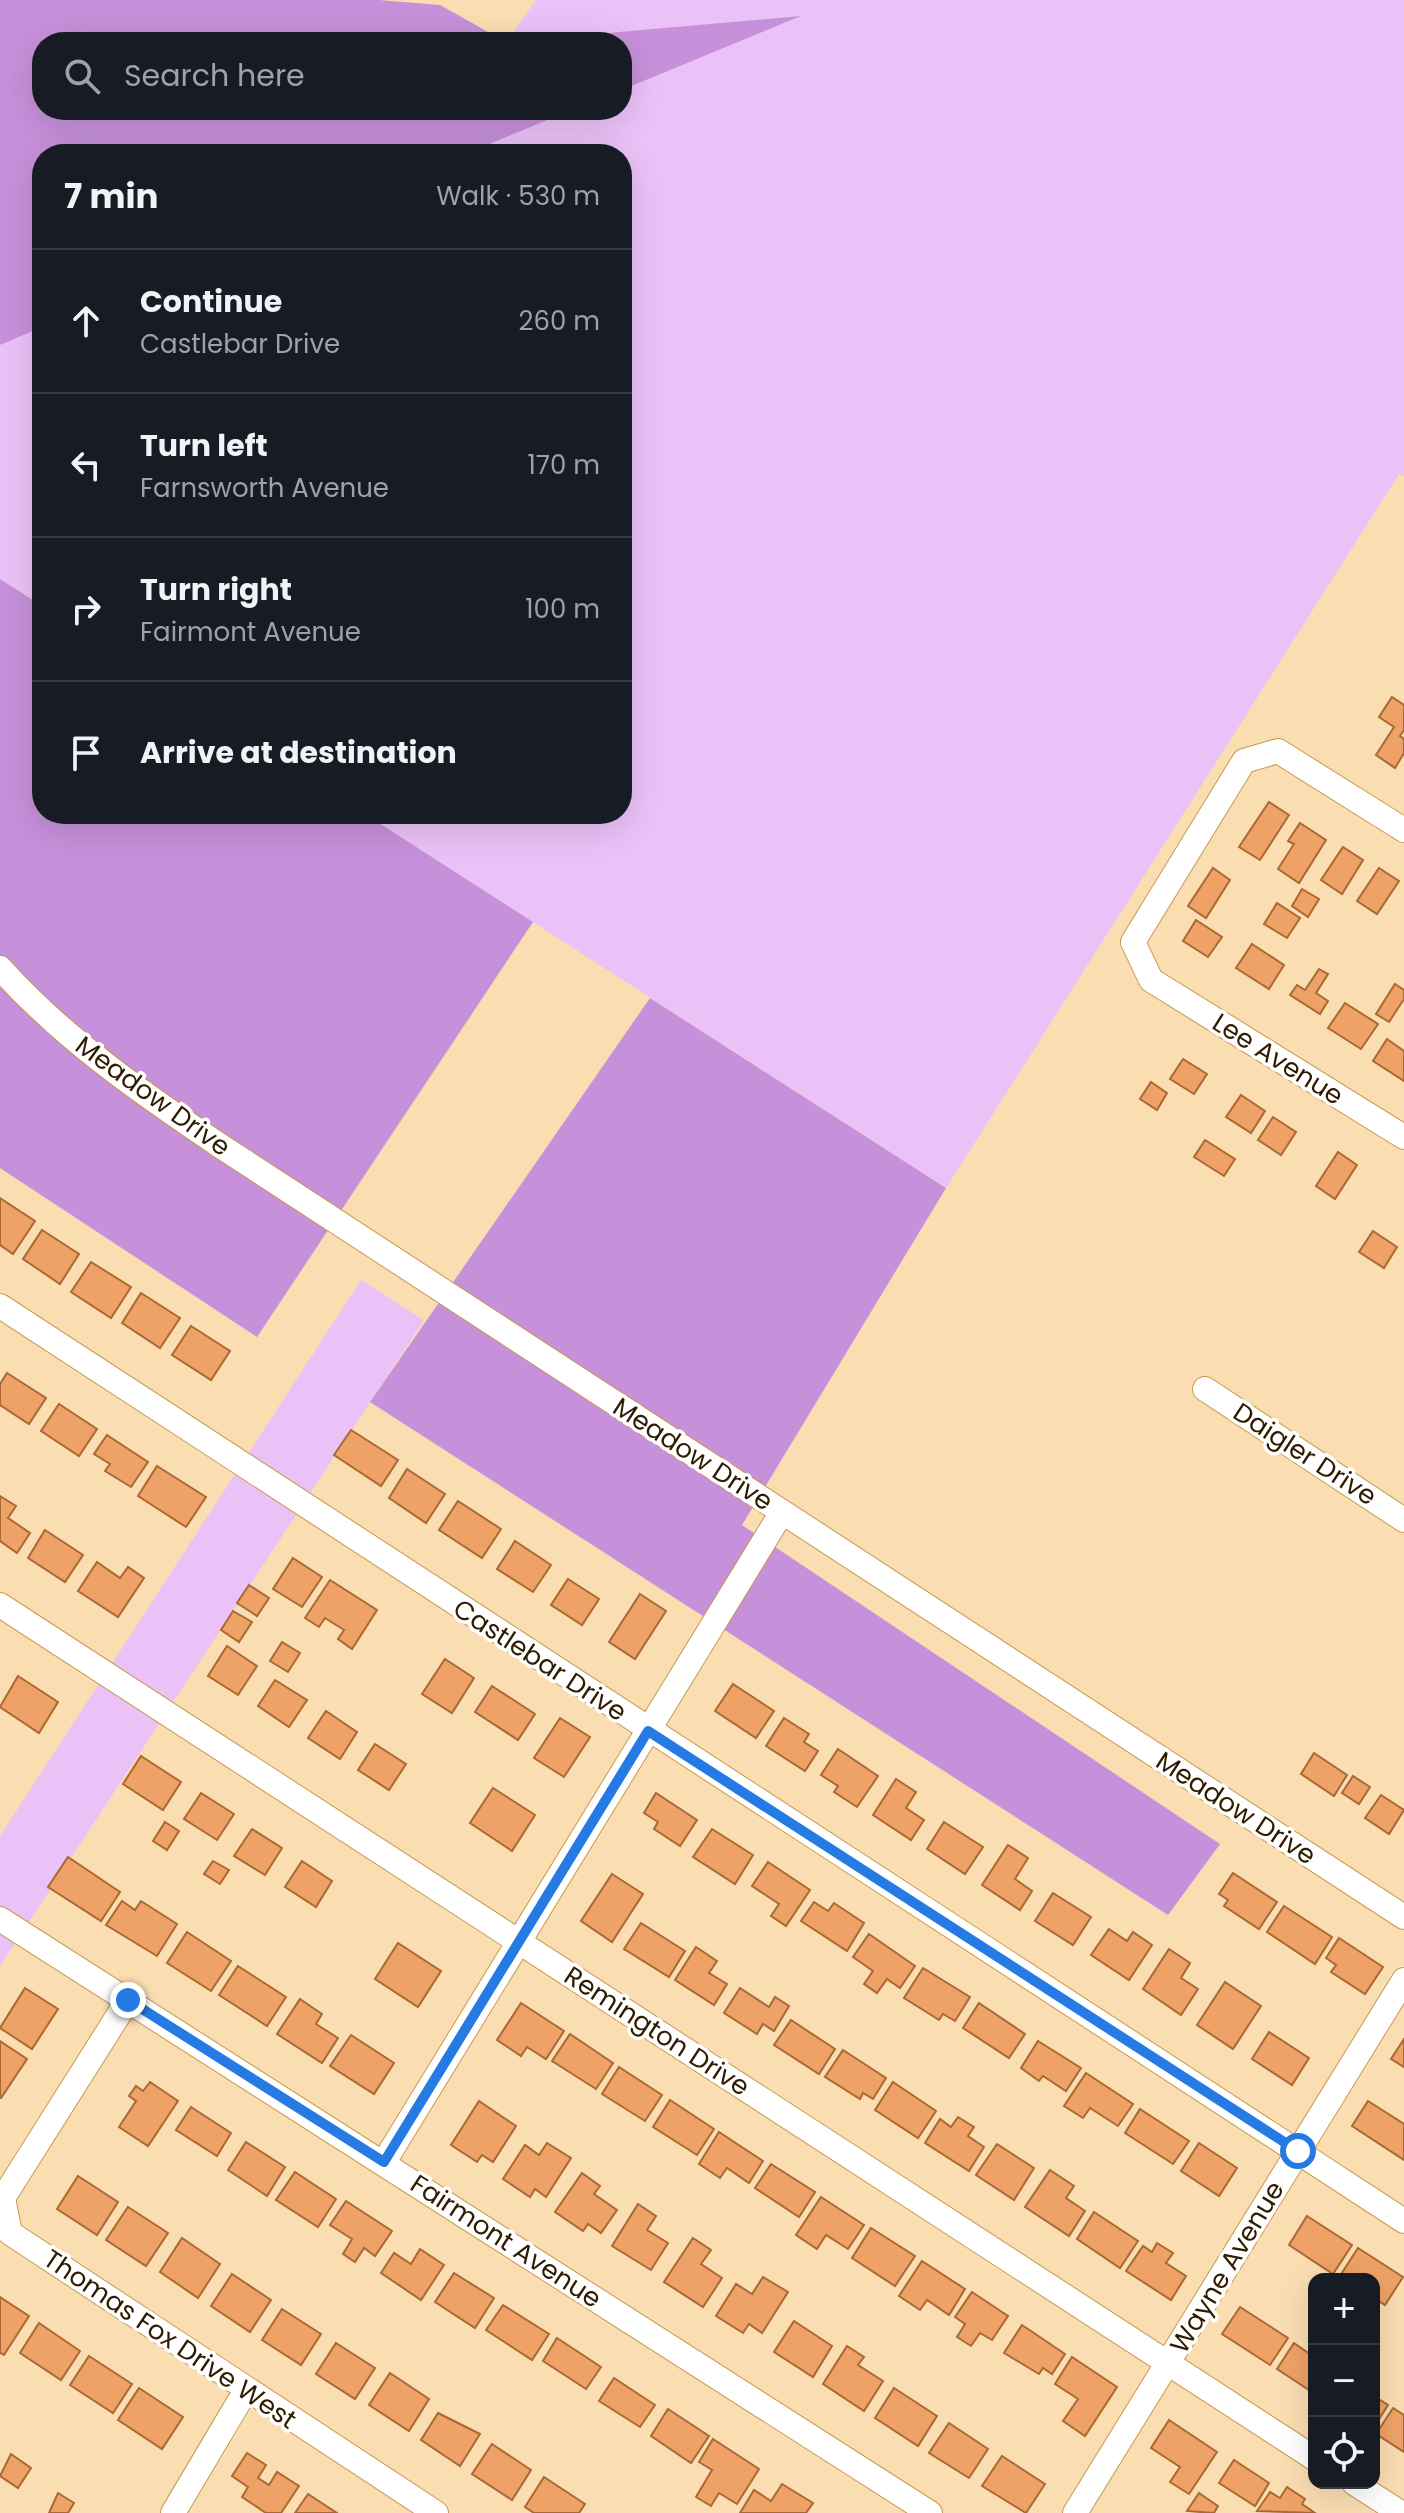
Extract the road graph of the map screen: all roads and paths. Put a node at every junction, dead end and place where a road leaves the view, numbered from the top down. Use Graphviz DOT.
graph roads {
  1 [pos="1404,830"];
  2 [pos="0,968"];
  3 [pos="1404,1137"];
  4 [pos="0,1306"];
  5 [pos="1205,1389"];
  6 [pos="782,1512"];
  7 [pos="1404,1520"];
  8 [pos="0,1605"];
  9 [pos="648,1731"];
  10 [pos="1404,1917"];
  11 [pos="0,1919"];
  12 [pos="519,1941"];
  13 [pos="1404,1980"];
  14 [pos="128,2000"];
  15 [pos="1298,2151"];
  16 [pos="384,2162"];
  17 [pos="1404,2221"];
  18 [pos="1168,2365"];
  19 [pos="246,2390"];
  20 [pos="1308,2454"];
  21 [pos="1363,2489"];
  22 [pos="173,2513"];
  23 [pos="436,2513"];
  24 [pos="930,2513"];
  25 [pos="1075,2513"];
  26 [pos="1401,2513"];
  1 -- 3 [label="street, Lee Avenue"];
  2 -- 6 [label="street, Meadow Drive"];
  4 -- 9 [label="street, Castlebar Drive"];
  5 -- 7 [label="street, Daigler Drive"];
  6 -- 9 [label="street"];
  6 -- 10 [label="street, Meadow Drive"];
  8 -- 12 [label="street, Remington Drive"];
  9 -- 12 [label="street"];
  9 -- 15 [label="street, Castlebar Drive"];
  11 -- 14 [label="street, Fairmont Avenue"];
  12 -- 16 [label="street"];
  12 -- 18 [label="street, Remington Drive"];
  13 -- 15 [label="street, Wayne Avenue"];
  14 -- 16 [label="street, Fairmont Avenue"];
  14 -- 19 [label="street, Thomas Fox Drive West"];
  15 -- 17 [label="street, Castlebar Drive"];
  15 -- 18 [label="street, Wayne Avenue"];
  16 -- 24 [label="street, Fairmont Avenue"];
  18 -- 20 [label="street, Remington Drive"];
  18 -- 25 [label="street, Wayne Avenue"];
  19 -- 22 [label="street"];
  19 -- 23 [label="street, Thomas Fox Drive West"];
  21 -- 26 [label="street"];
}
